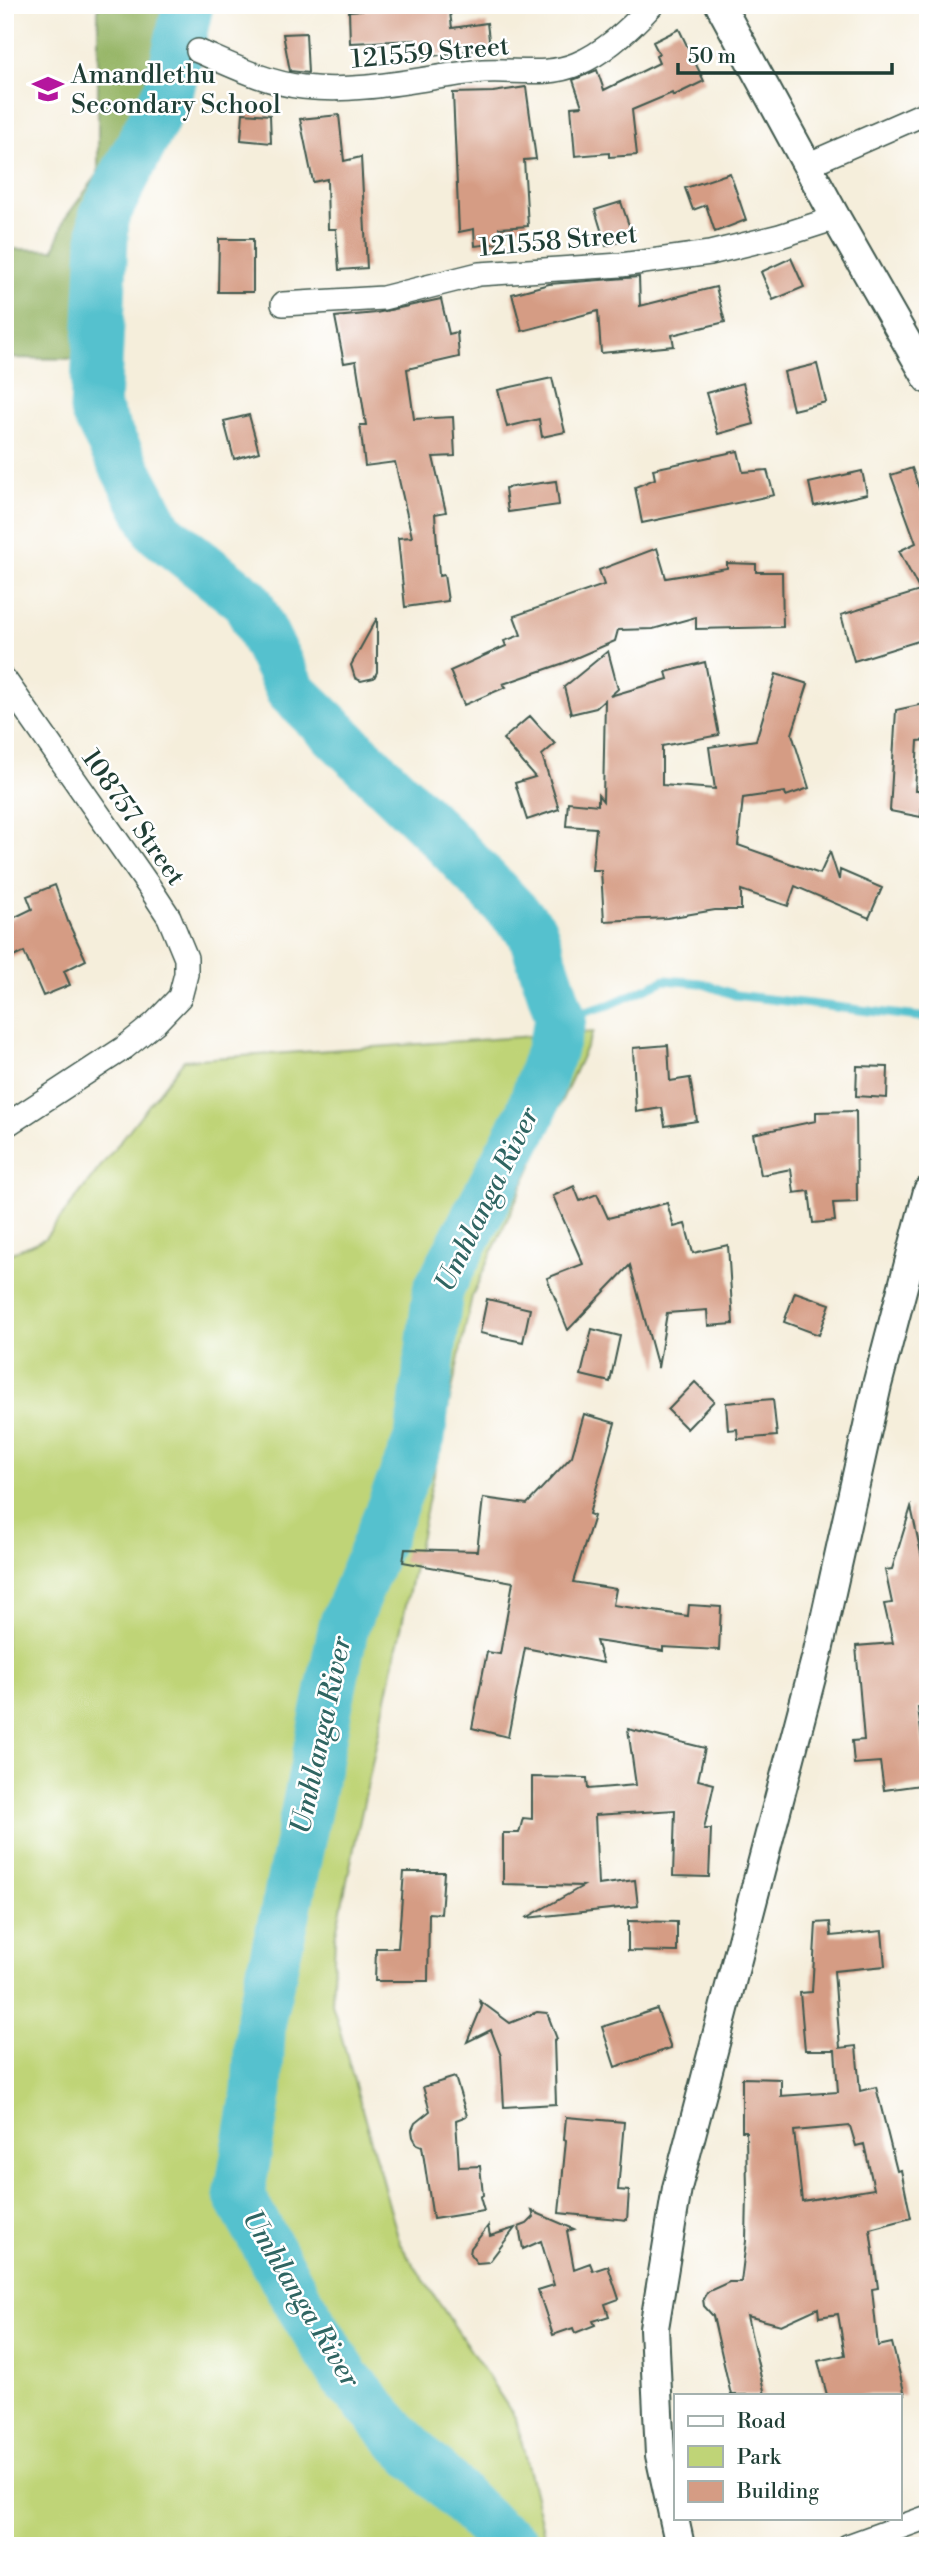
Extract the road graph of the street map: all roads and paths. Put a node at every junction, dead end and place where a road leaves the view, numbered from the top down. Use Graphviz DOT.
graph roads {
  1 [pos="652,5"];
  2 [pos="720,5"];
  3 [pos="198,51"];
  4 [pos="928,112"];
  5 [pos="807,165"];
  6 [pos="835,218"];
  7 [pos="283,304"];
  8 [pos="928,379"];
  9 [pos="5,680"];
  10 [pos="5,1126"];
  11 [pos="928,1191"];
  12 [pos="928,2517"];
  13 [pos="674,2519"];
  14 [pos="674,2520"];
  15 [pos="680,2546"];
  16 [pos="848,2546"];
  1 -- 3 [label="street, 121559 Street"];
  2 -- 5 [label="street"];
  4 -- 5 [label="street"];
  5 -- 6 [label="street"];
  6 -- 7 [label="street, 121558 Street"];
  6 -- 8 [label="street"];
  9 -- 10 [label="street, 108757 Street"];
  11 -- 13 [label="street"];
  12 -- 16 [label="street"];
  14 -- 15 [label="street"];
}
